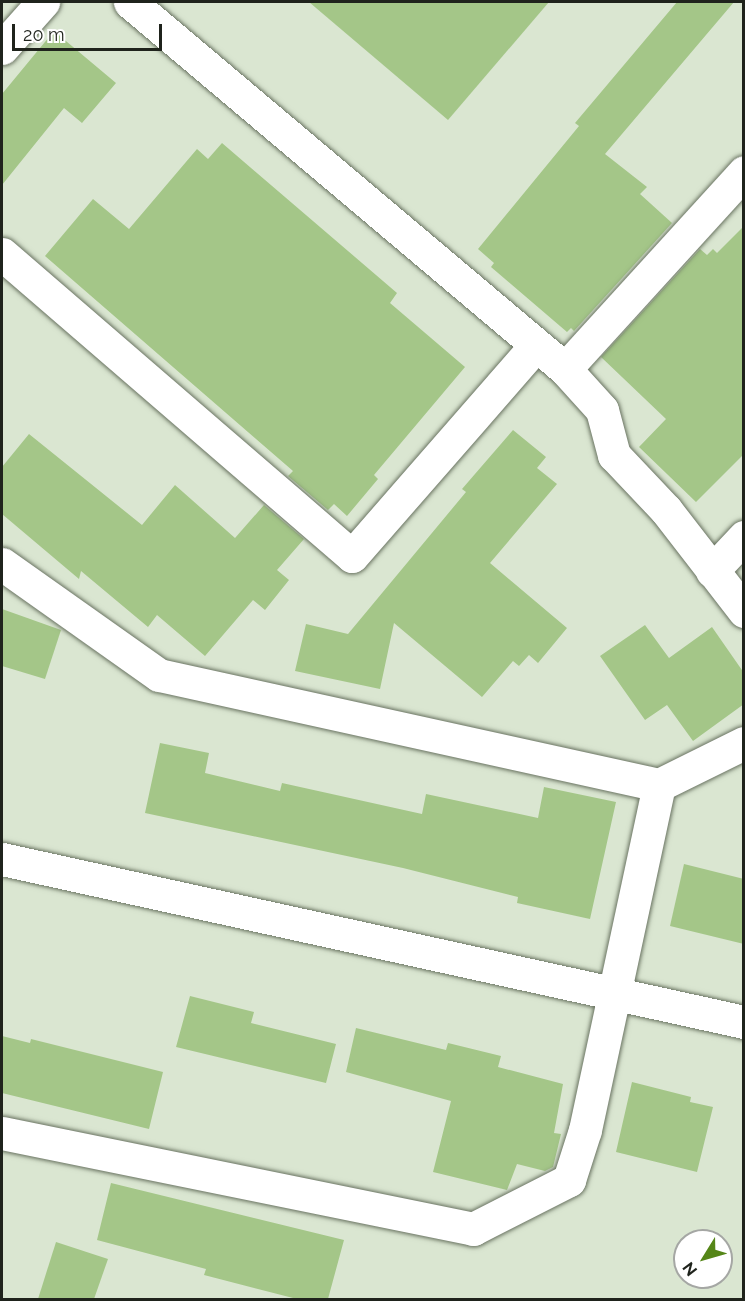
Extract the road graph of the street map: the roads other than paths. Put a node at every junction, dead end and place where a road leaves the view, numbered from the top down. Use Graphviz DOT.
graph roads {
  1 [pos="43,2"];
  2 [pos="130,2"];
  3 [pos="2,48"];
  4 [pos="744,171"];
  5 [pos="2,254"];
  6 [pos="536,345"];
  7 [pos="565,369"];
  8 [pos="744,537"];
  9 [pos="2,564"];
  10 [pos="712,571"];
  11 [pos="744,611"];
  12 [pos="744,743"];
  13 [pos="659,785"];
  14 [pos="2,860"];
  15 [pos="612,996"];
  16 [pos="744,1022"];
  17 [pos="2,1133"];
  1 -- 3 [label="street"];
  2 -- 6 [label="street"];
  4 -- 7 [label="street"];
  5 -- 6 [label="street"];
  6 -- 7 [label="street"];
  7 -- 10 [label="street"];
  8 -- 10 [label="street"];
  9 -- 13 [label="street"];
  10 -- 11 [label="street"];
  12 -- 13 [label="street"];
  13 -- 15 [label="street"];
  14 -- 15 [label="street"];
  15 -- 16 [label="street"];
  15 -- 17 [label="street"];
}
